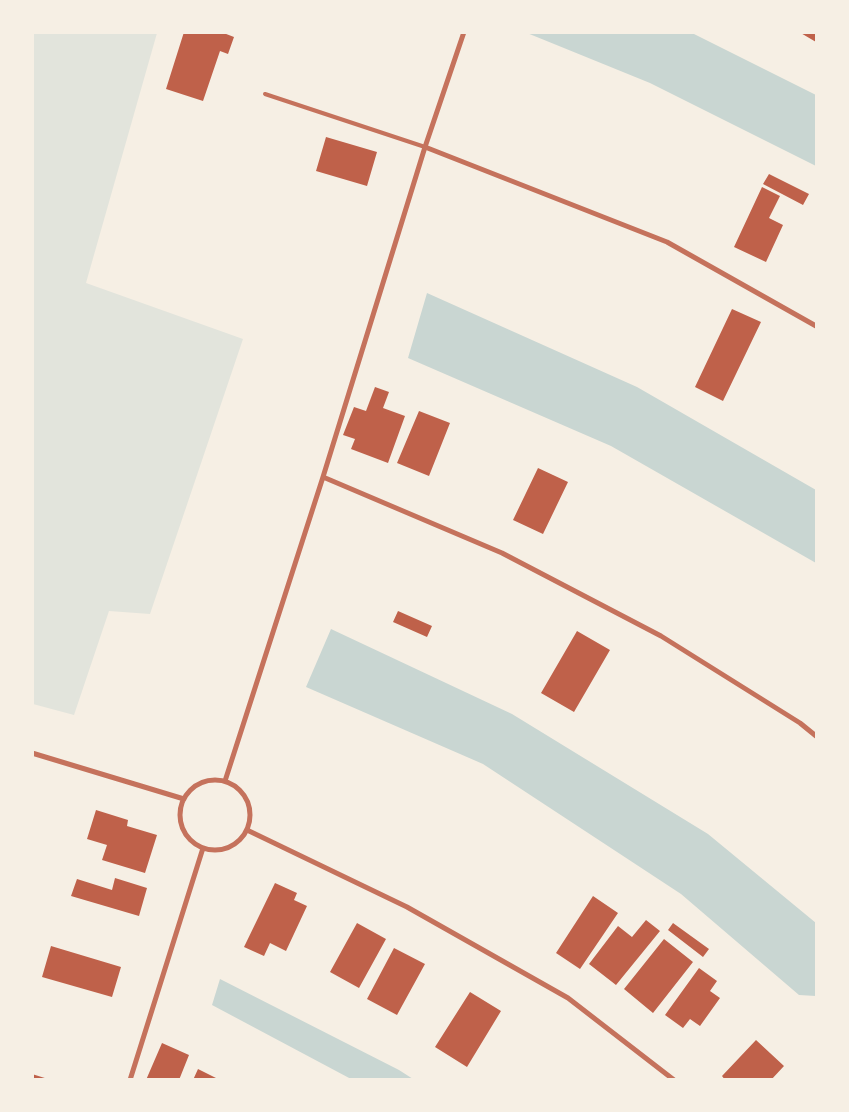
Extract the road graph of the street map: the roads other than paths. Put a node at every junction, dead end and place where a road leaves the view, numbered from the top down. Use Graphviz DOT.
graph roads {
  1 [pos="464,32"];
  2 [pos="265,94"];
  3 [pos="425,147"];
  4 [pos="816,326"];
  5 [pos="323,478"];
  6 [pos="816,736"];
  7 [pos="32,754"];
  8 [pos="225,781"];
  9 [pos="184,799"];
  10 [pos="247,830"];
  11 [pos="203,848"];
  12 [pos="130,1080"];
  13 [pos="674,1080"];
  1 -- 3 [label="street"];
  2 -- 3 [label="lane"];
  3 -- 4 [label="street"];
  3 -- 5 [label="street"];
  5 -- 6 [label="street"];
  5 -- 8 [label="street"];
  7 -- 9 [label="street"];
  8 -- 9 [label="street"];
  8 -- 10 [label="street"];
  9 -- 11 [label="street"];
  10 -- 11 [label="street"];
  10 -- 13 [label="street"];
  11 -- 12 [label="street"];
}
